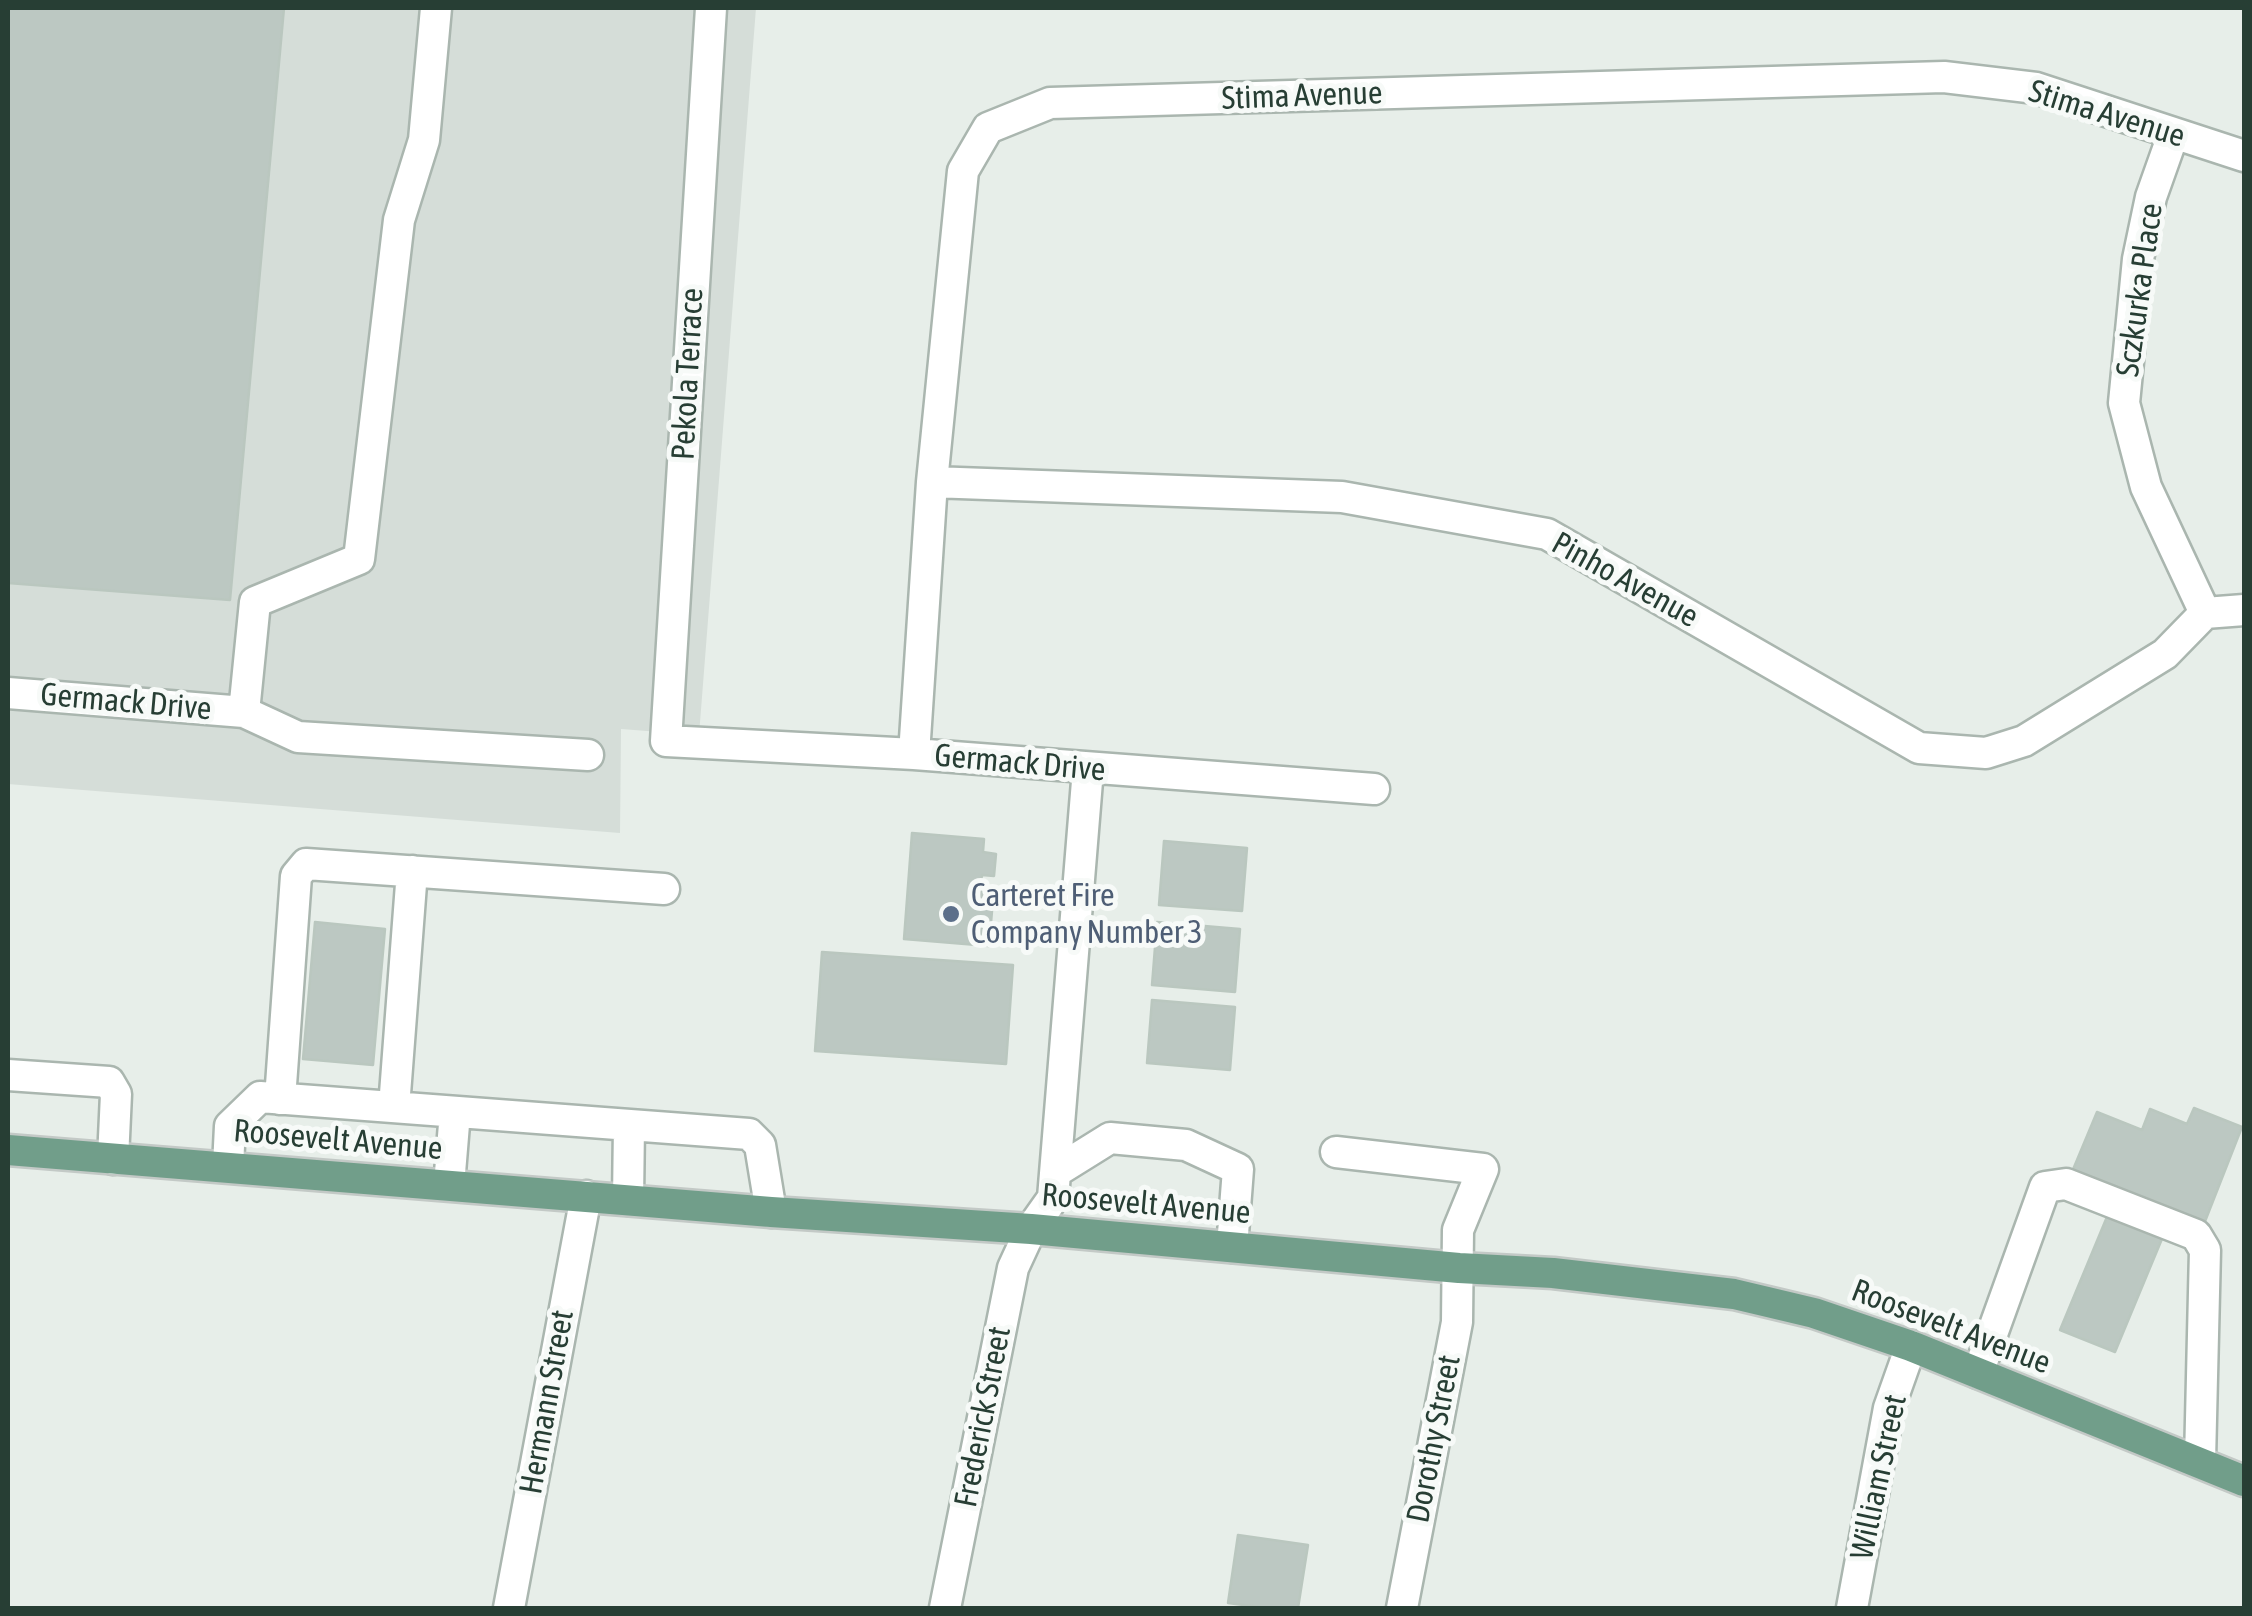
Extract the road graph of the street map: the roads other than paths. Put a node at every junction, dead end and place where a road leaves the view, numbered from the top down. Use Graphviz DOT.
graph roads {
  1 [pos="436,8"];
  2 [pos="710,8"];
  3 [pos="2173,135"];
  4 [pos="2244,156"];
  5 [pos="932,482"];
  6 [pos="2244,610"];
  7 [pos="2205,612"];
  8 [pos="8,693"];
  9 [pos="244,712"];
  10 [pos="666,741"];
  11 [pos="588,754"];
  12 [pos="914,754"];
  13 [pos="1088,769"];
  14 [pos="1374,789"];
  15 [pos="412,871"];
  16 [pos="664,889"];
  17 [pos="8,1076"];
  18 [pos="280,1099"];
  19 [pos="394,1108"];
  20 [pos="455,1112"];
  21 [pos="630,1125"];
  22 [pos="8,1150"];
  23 [pos="1336,1152"];
  24 [pos="114,1159"];
  25 [pos="228,1166"];
  26 [pos="1057,1171"];
  27 [pos="449,1185"];
  28 [pos="586,1196"];
  29 [pos="628,1200"];
  30 [pos="771,1212"];
  31 [pos="1031,1230"];
  32 [pos="1232,1246"];
  33 [pos="1458,1268"];
  34 [pos="1910,1346"];
  35 [pos="1978,1373"];
  36 [pos="2200,1461"];
  37 [pos="2244,1481"];
  38 [pos="509,1608"];
  39 [pos="945,1608"];
  40 [pos="1402,1608"];
  41 [pos="1852,1608"];
  1 -- 9 [label="street"];
  2 -- 10 [label="street, Pekola Terrace"];
  3 -- 4 [label="street, Stima Avenue"];
  3 -- 5 [label="street, Stima Avenue"];
  3 -- 7 [label="street, Sczkurka Place"];
  5 -- 7 [label="street, Pinho Avenue"];
  5 -- 12 [label="street, Stima Avenue"];
  6 -- 7 [label="street"];
  8 -- 9 [label="street, Germack Drive"];
  9 -- 11 [label="street"];
  10 -- 12 [label="street, Germack Drive"];
  12 -- 13 [label="street, Germack Drive"];
  13 -- 14 [label="street, Germack Drive"];
  13 -- 26 [label="street"];
  15 -- 16 [label="street"];
  15 -- 18 [label="street"];
  15 -- 19 [label="street"];
  17 -- 24 [label="street"];
  18 -- 19 [label="street"];
  18 -- 25 [label="street"];
  19 -- 20 [label="street"];
  20 -- 21 [label="street"];
  20 -- 27 [label="street"];
  21 -- 29 [label="street"];
  21 -- 30 [label="street"];
  22 -- 24 [label="main road, Roosevelt Avenue"];
  23 -- 33 [label="street, Dorothy Street"];
  24 -- 25 [label="main road, Roosevelt Avenue"];
  25 -- 27 [label="main road, Roosevelt Avenue"];
  26 -- 31 [label="street"];
  26 -- 32 [label="street"];
  27 -- 28 [label="main road, Roosevelt Avenue"];
  28 -- 29 [label="main road, Roosevelt Avenue"];
  28 -- 38 [label="street, Hermann Street"];
  29 -- 30 [label="main road, Roosevelt Avenue"];
  30 -- 31 [label="main road, Roosevelt Avenue"];
  31 -- 32 [label="main road, Roosevelt Avenue"];
  31 -- 39 [label="street, Frederick Street"];
  32 -- 33 [label="main road, Roosevelt Avenue"];
  33 -- 34 [label="main road, Roosevelt Avenue"];
  33 -- 40 [label="street, Dorothy Street"];
  34 -- 35 [label="main road, Roosevelt Avenue"];
  34 -- 41 [label="street, William Street"];
  35 -- 36 [label="main road, Roosevelt Avenue"];
  35 -- 36 [label="street"];
  36 -- 37 [label="main road, Roosevelt Avenue"];
}
